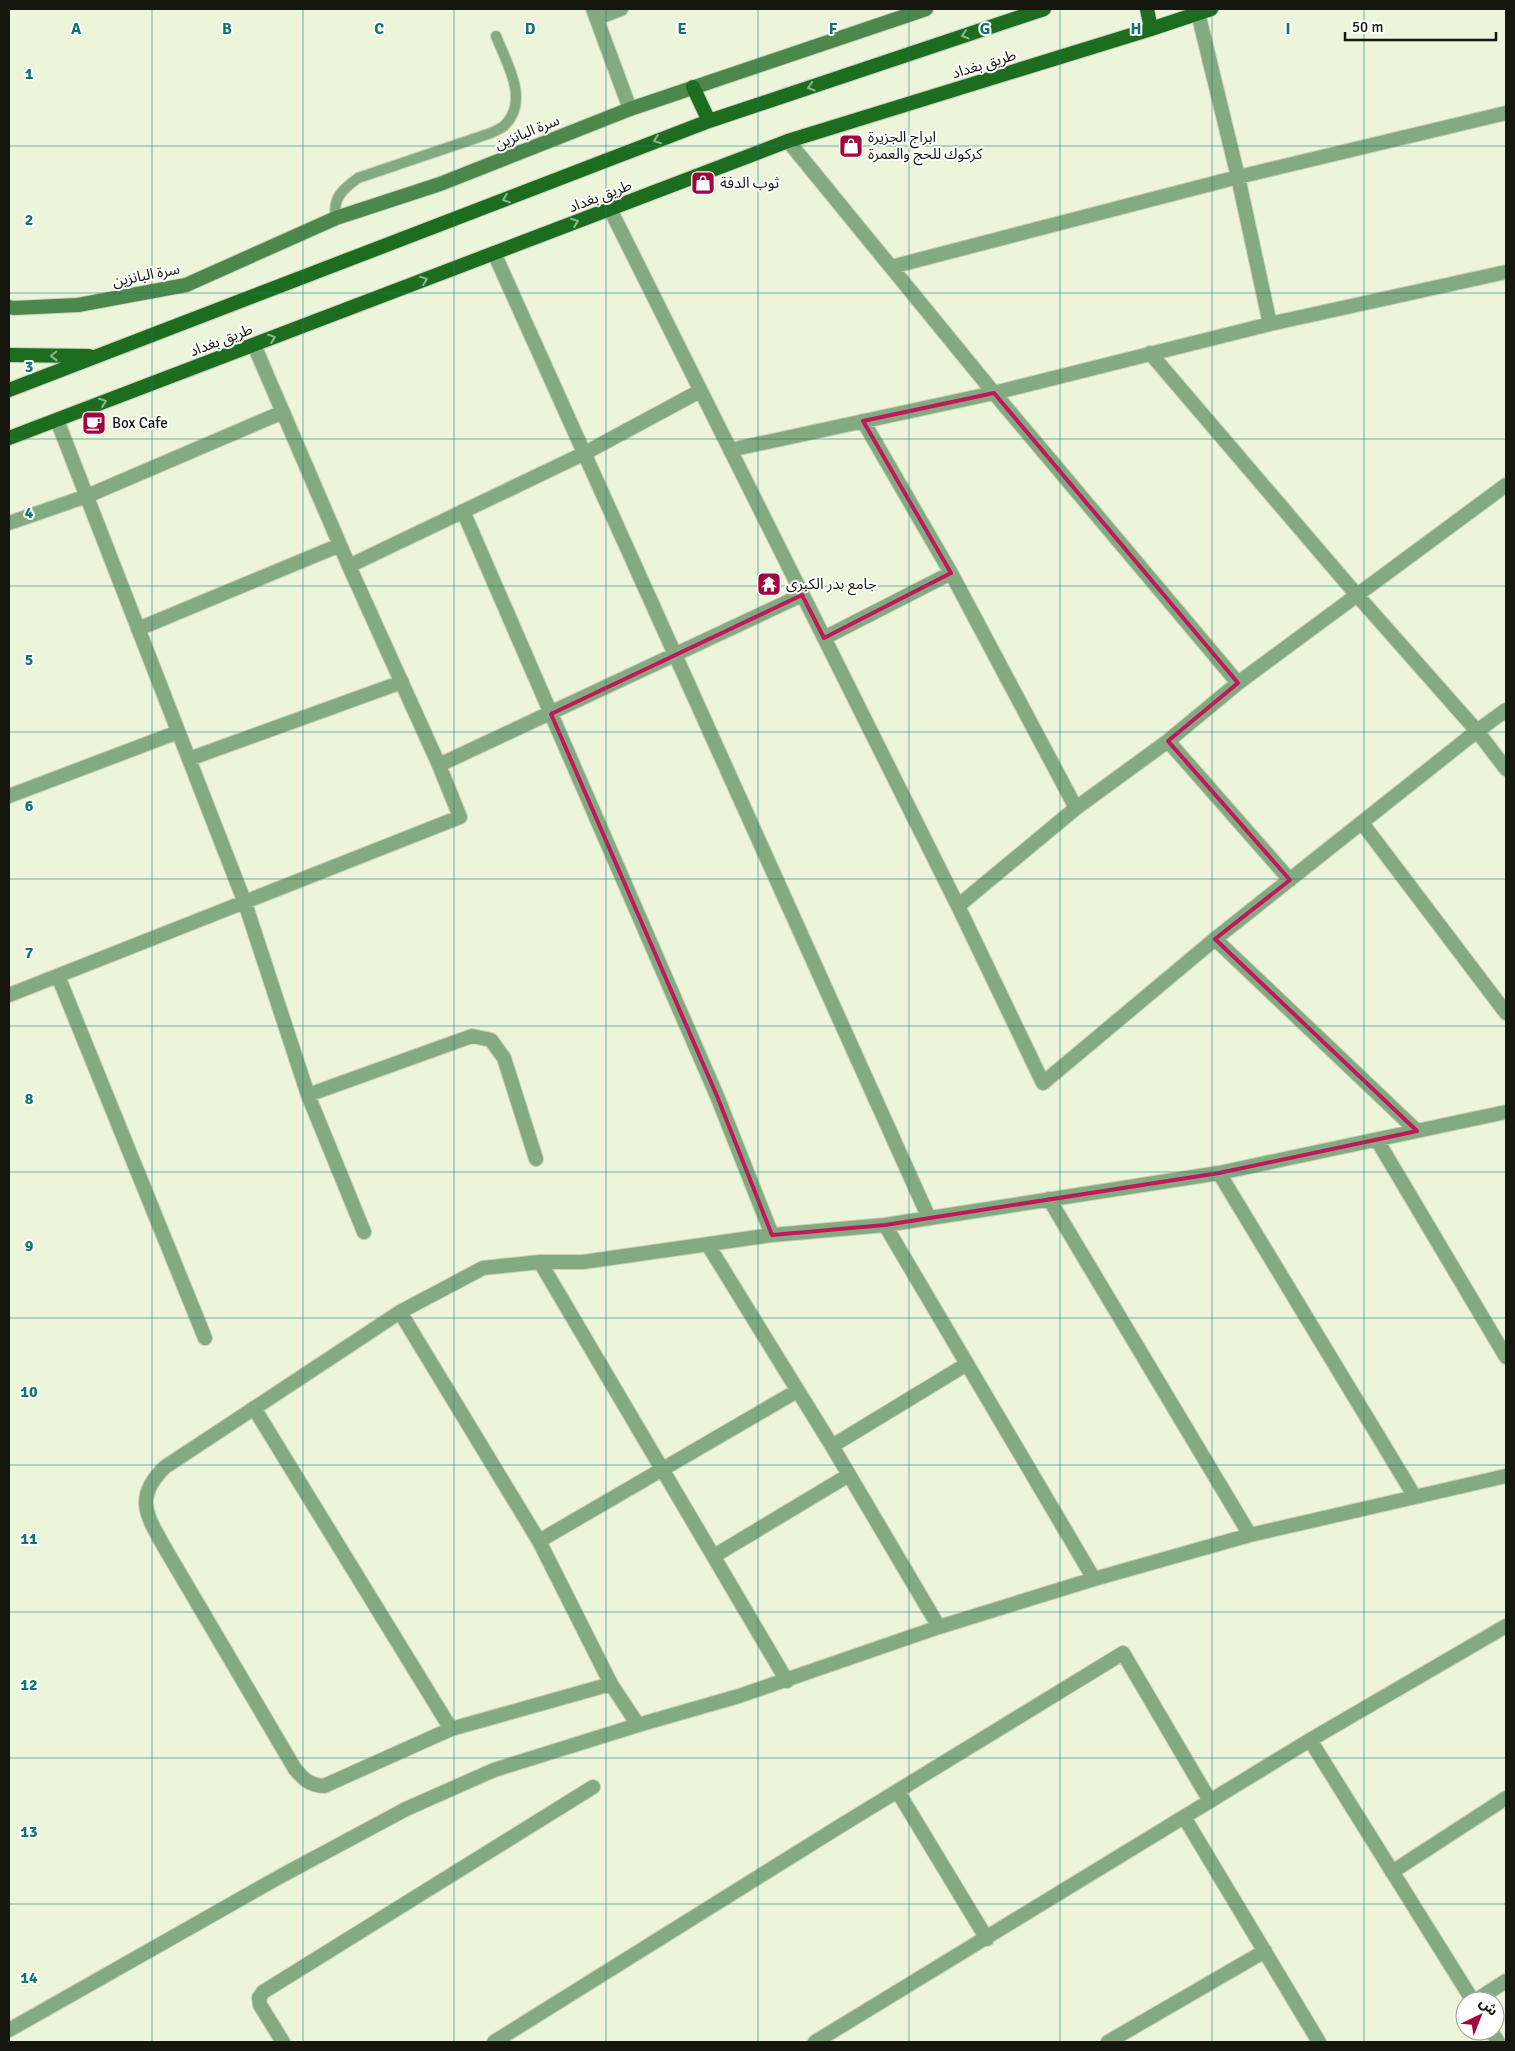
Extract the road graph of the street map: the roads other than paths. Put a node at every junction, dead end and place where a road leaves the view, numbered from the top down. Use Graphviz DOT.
graph roads {
  1 [pos="621,9"];
  2 [pos="926,9"];
  3 [pos="1147,9"];
  4 [pos="1035,10"];
  5 [pos="1204,11"];
  6 [pos="595,13"];
  7 [pos="1151,29"];
  8 [pos="496,36"];
  9 [pos="693,87"];
  10 [pos="630,109"];
  11 [pos="1506,113"];
  12 [pos="708,121"];
  13 [pos="788,142"];
  14 [pos="1238,177"];
  15 [pos="610,209"];
  16 [pos="336,218"];
  17 [pos="494,253"];
  18 [pos="891,267"];
  19 [pos="1506,272"];
  20 [pos="9,307"];
  21 [pos="1270,324"];
  22 [pos="254,345"];
  23 [pos="1150,353"];
  24 [pos="9,355"];
  25 [pos="99,356"];
  26 [pos="9,390"];
  27 [pos="700,391"];
  28 [pos="994,393"];
  29 [pos="283,412"];
  30 [pos="57,420"];
  31 [pos="863,421"];
  32 [pos="9,438"];
  33 [pos="730,450"];
  34 [pos="585,452"];
  35 [pos="1506,484"];
  36 [pos="87,496"];
  37 [pos="463,511"];
  38 [pos="9,523"];
  39 [pos="340,545"];
  40 [pos="349,566"];
  41 [pos="951,573"];
  42 [pos="1356,594"];
  43 [pos="802,595"];
  44 [pos="138,629"];
  45 [pos="824,638"];
  46 [pos="676,654"];
  47 [pos="402,682"];
  48 [pos="1238,682"];
  49 [pos="1506,710"];
  50 [pos="550,714"];
  51 [pos="1477,731"];
  52 [pos="178,732"];
  53 [pos="1168,741"];
  54 [pos="188,758"];
  55 [pos="439,765"];
  56 [pos="1506,768"];
  57 [pos="9,796"];
  58 [pos="1076,808"];
  59 [pos="1362,823"];
  60 [pos="1290,880"];
  61 [pos="245,903"];
  62 [pos="958,906"];
  63 [pos="1215,939"];
  64 [pos="58,976"];
  65 [pos="9,994"];
  66 [pos="1506,1013"];
  67 [pos="308,1096"];
  68 [pos="1506,1112"];
  69 [pos="1417,1131"];
  70 [pos="1377,1140"];
  71 [pos="536,1159"];
  72 [pos="1220,1173"];
  73 [pos="1049,1200"];
  74 [pos="930,1218"];
  75 [pos="885,1225"];
  76 [pos="364,1232"];
  77 [pos="772,1235"];
  78 [pos="708,1245"];
  79 [pos="540,1262"];
  80 [pos="400,1312"];
  81 [pos="205,1338"];
  82 [pos="1506,1357"];
  83 [pos="967,1364"];
  84 [pos="797,1390"];
  85 [pos="254,1408"];
  86 [pos="832,1446"];
  87 [pos="663,1470"];
  88 [pos="849,1475"];
  89 [pos="1506,1476"];
  90 [pos="1415,1497"];
  91 [pos="1250,1535"];
  92 [pos="539,1541"];
  93 [pos="714,1556"];
  94 [pos="1094,1578"];
  95 [pos="939,1626"];
  96 [pos="1506,1626"];
  97 [pos="787,1681"];
  98 [pos="611,1684"];
  99 [pos="638,1725"];
  100 [pos="451,1729"];
  101 [pos="1310,1740"];
  102 [pos="593,1787"];
  103 [pos="898,1792"];
  104 [pos="1506,1798"];
  105 [pos="1210,1801"];
  106 [pos="1184,1817"];
  107 [pos="1392,1872"];
  108 [pos="987,1939"];
  109 [pos="1265,1951"];
  110 [pos="1506,1981"];
  111 [pos="1468,1991"];
  112 [pos="1490,1991"];
  113 [pos="9,2030"];
  114 [pos="283,2042"];
  115 [pos="494,2042"];
  116 [pos="815,2042"];
  117 [pos="1108,2042"];
  118 [pos="1319,2042"];
  1 -- 6 [label="street"];
  2 -- 9 [label="main road, سرة البانزين"];
  3 -- 7 [label="main road"];
  4 -- 12 [label="main road, طريق بغداد, one-way"];
  5 -- 7 [label="main road, طريق بغداد"];
  5 -- 14 [label="street"];
  6 -- 10 [label="street"];
  7 -- 13 [label="main road, طريق بغداد"];
  8 -- 16 [label="lane, سرة البانزين"];
  9 -- 10 [label="main road, سرة البانزين"];
  9 -- 12 [label="main road"];
  10 -- 16 [label="main road, سرة البانزين"];
  11 -- 14 [label="street"];
  12 -- 25 [label="main road, طريق بغداد, one-way"];
  13 -- 15 [label="main road, طريق بغداد"];
  13 -- 18 [label="street"];
  14 -- 18 [label="street"];
  14 -- 21 [label="street"];
  17 -- 15 [label="main road, طريق بغداد, one-way"];
  15 -- 27 [label="street"];
  16 -- 20 [label="main road, سرة البانزين"];
  22 -- 17 [label="main road, طريق بغداد, one-way"];
  17 -- 34 [label="street"];
  18 -- 28 [label="street"];
  19 -- 21 [label="street"];
  21 -- 23 [label="street"];
  22 -- 29 [label="street"];
  30 -- 22 [label="main road, طريق بغداد, one-way"];
  23 -- 28 [label="street"];
  23 -- 42 [label="street"];
  25 -- 24 [label="main road, one-way"];
  25 -- 26 [label="main road, طريق بغداد"];
  27 -- 33 [label="street"];
  27 -- 34 [label="street"];
  28 -- 31 [label="street"];
  28 -- 48 [label="street"];
  29 -- 36 [label="street"];
  29 -- 39 [label="street"];
  30 -- 32 [label="main road, طريق بغداد"];
  30 -- 36 [label="street"];
  31 -- 33 [label="street"];
  31 -- 41 [label="street"];
  33 -- 43 [label="street"];
  34 -- 37 [label="street"];
  34 -- 46 [label="street"];
  35 -- 42 [label="street"];
  36 -- 38 [label="street"];
  36 -- 44 [label="street"];
  37 -- 40 [label="street"];
  37 -- 50 [label="street"];
  39 -- 40 [label="street"];
  39 -- 44 [label="street"];
  40 -- 47 [label="street"];
  41 -- 45 [label="street"];
  41 -- 58 [label="street"];
  42 -- 48 [label="street"];
  42 -- 51 [label="street"];
  43 -- 45 [label="street"];
  43 -- 46 [label="street"];
  44 -- 52 [label="street"];
  45 -- 62 [label="street"];
  46 -- 50 [label="street"];
  46 -- 74 [label="street"];
  47 -- 54 [label="street"];
  47 -- 55 [label="street"];
  48 -- 53 [label="street"];
  49 -- 51 [label="street"];
  50 -- 55 [label="street"];
  50 -- 77 [label="street"];
  51 -- 56 [label="street"];
  51 -- 59 [label="street"];
  52 -- 54 [label="street"];
  52 -- 57 [label="street"];
  53 -- 58 [label="street"];
  53 -- 60 [label="street"];
  54 -- 61 [label="street"];
  55 -- 61 [label="street"];
  58 -- 62 [label="street"];
  59 -- 60 [label="street"];
  59 -- 66 [label="street"];
  60 -- 63 [label="street"];
  61 -- 64 [label="street"];
  61 -- 67 [label="street"];
  62 -- 63 [label="street"];
  63 -- 69 [label="street"];
  64 -- 65 [label="street"];
  64 -- 81 [label="street"];
  67 -- 71 [label="street"];
  67 -- 76 [label="street"];
  68 -- 69 [label="street"];
  69 -- 70 [label="street"];
  70 -- 72 [label="street"];
  70 -- 82 [label="street"];
  72 -- 73 [label="street"];
  72 -- 90 [label="street"];
  73 -- 74 [label="street"];
  73 -- 91 [label="street"];
  74 -- 75 [label="street"];
  75 -- 77 [label="street"];
  75 -- 83 [label="street"];
  77 -- 78 [label="street"];
  78 -- 79 [label="street"];
  78 -- 84 [label="street"];
  79 -- 80 [label="street"];
  79 -- 87 [label="street"];
  80 -- 85 [label="street"];
  80 -- 92 [label="street"];
  83 -- 86 [label="street"];
  83 -- 94 [label="street"];
  84 -- 86 [label="street"];
  84 -- 87 [label="street"];
  85 -- 100 [label="street"];
  85 -- 100 [label="street"];
  86 -- 88 [label="street"];
  87 -- 92 [label="street"];
  87 -- 93 [label="street"];
  88 -- 93 [label="street"];
  88 -- 95 [label="street"];
  89 -- 90 [label="street"];
  90 -- 91 [label="street"];
  91 -- 94 [label="street"];
  92 -- 98 [label="street"];
  93 -- 97 [label="street"];
  94 -- 95 [label="street"];
  95 -- 97 [label="street"];
  96 -- 101 [label="street"];
  97 -- 99 [label="street"];
  98 -- 99 [label="street"];
  98 -- 100 [label="street"];
  99 -- 113 [label="street"];
  101 -- 105 [label="street"];
  101 -- 107 [label="street"];
  102 -- 114 [label="street"];
  103 -- 105 [label="street"];
  103 -- 108 [label="street"];
  103 -- 115 [label="street"];
  104 -- 107 [label="street"];
  105 -- 106 [label="street"];
  106 -- 108 [label="street"];
  106 -- 109 [label="street"];
  107 -- 111 [label="street"];
  108 -- 116 [label="street"];
  109 -- 117 [label="street"];
  109 -- 118 [label="street"];
  110 -- 112 [label="street"];
}
